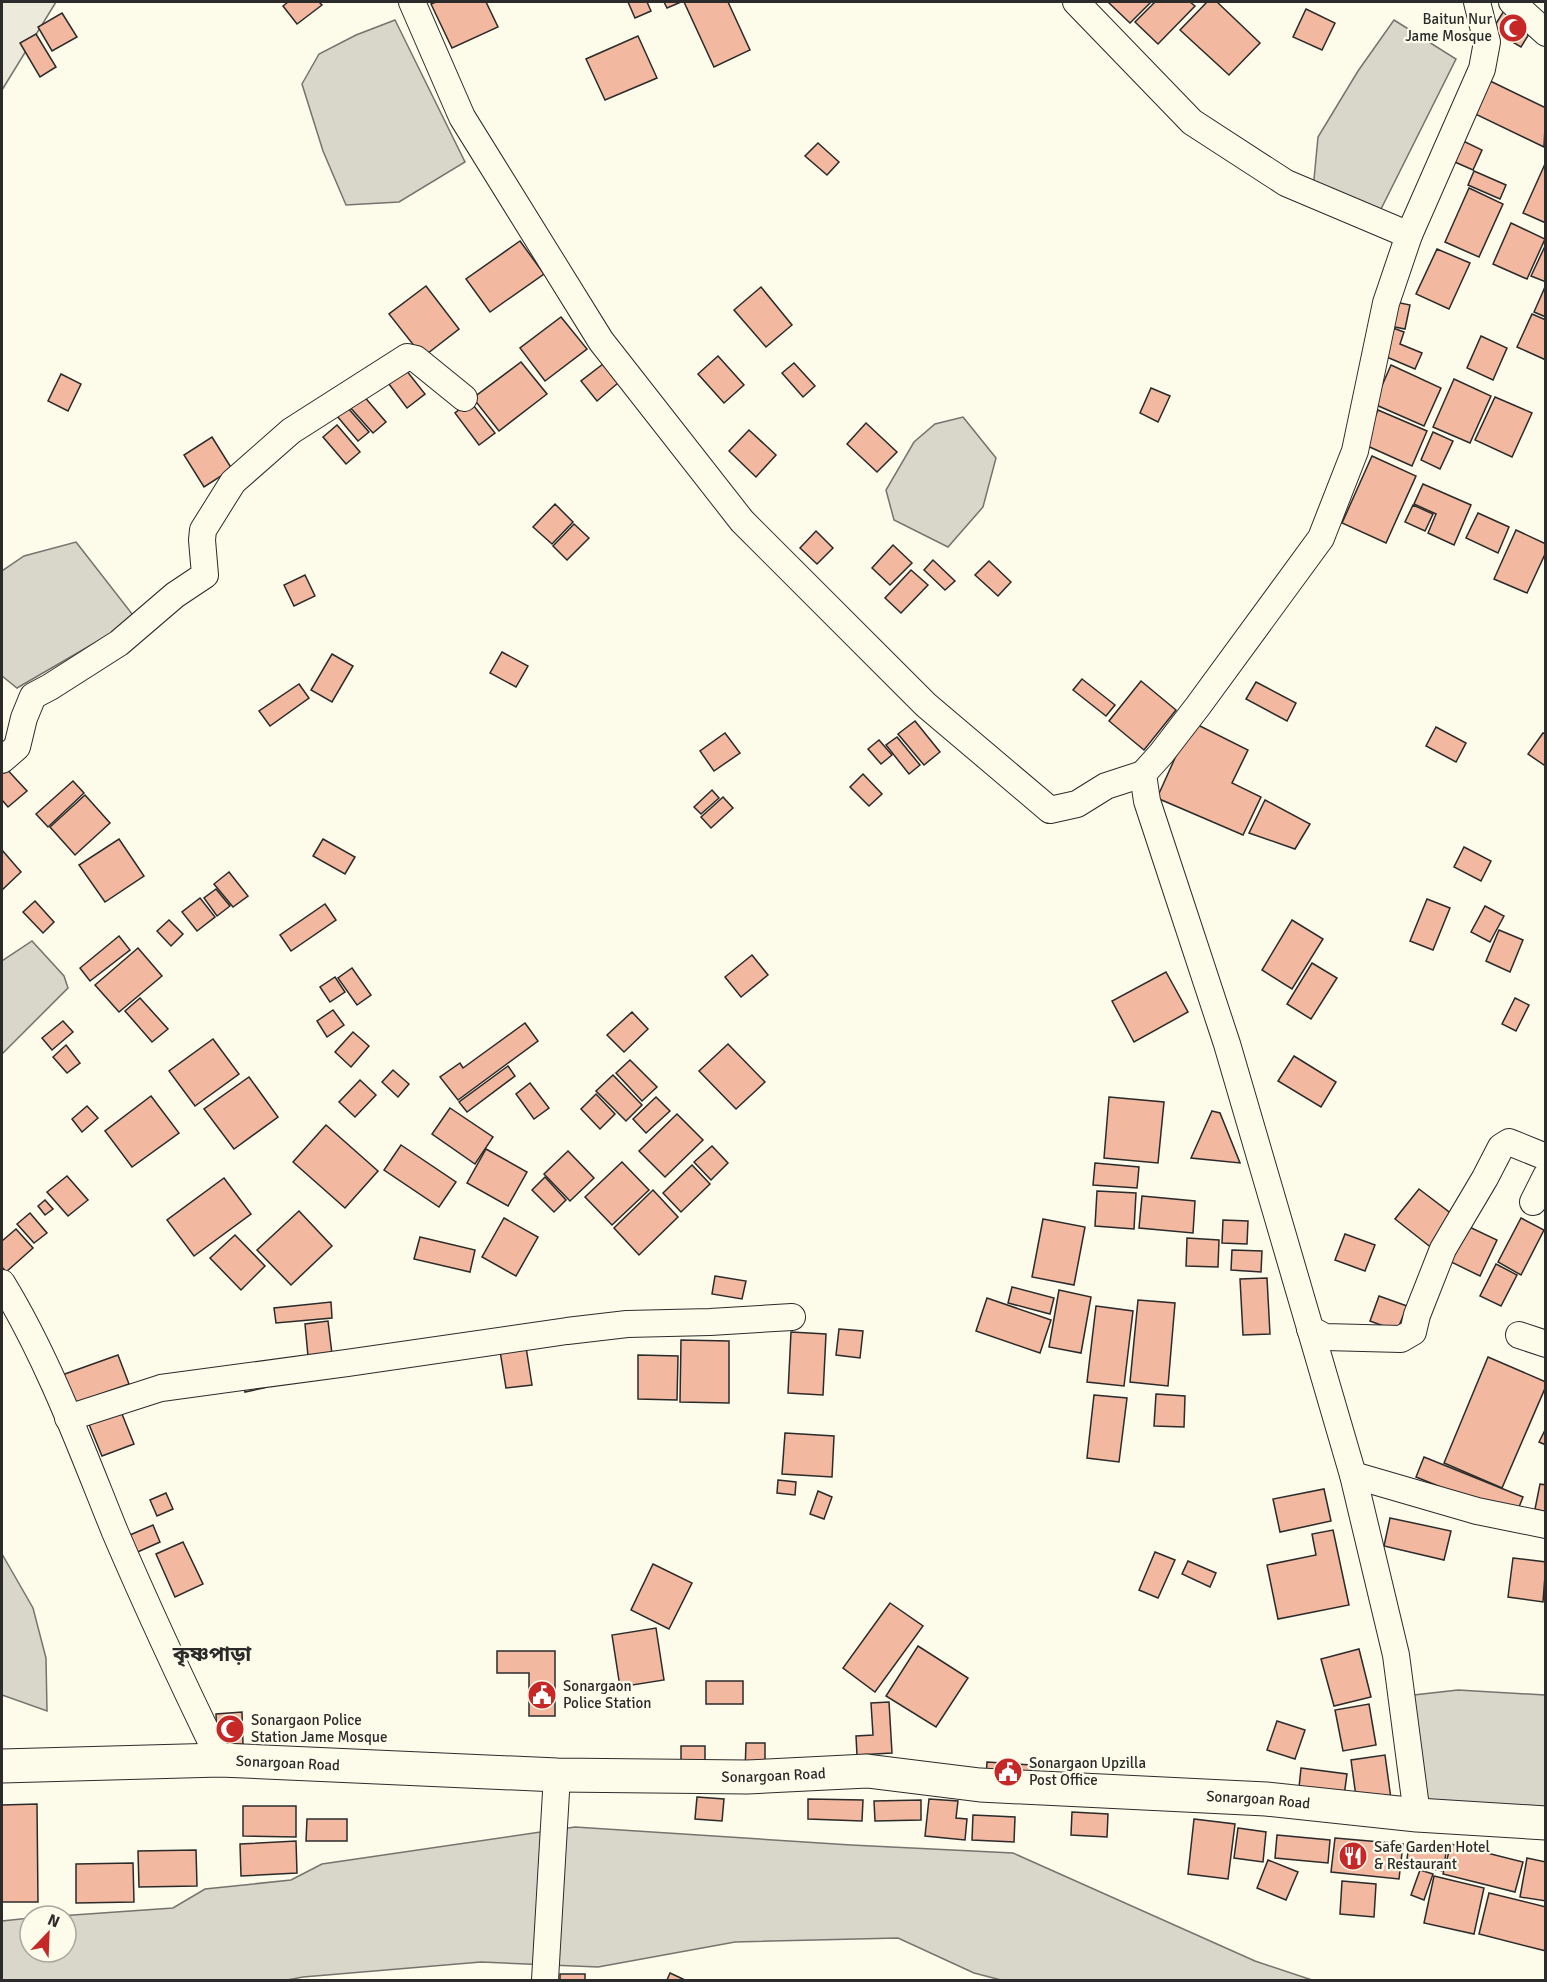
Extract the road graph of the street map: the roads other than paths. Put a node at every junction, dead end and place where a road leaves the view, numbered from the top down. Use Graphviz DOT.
graph roads {
  1 [pos="412,2"];
  2 [pos="1076,2"];
  3 [pos="1477,2"];
  4 [pos="1512,2"];
  5 [pos="1545,33"];
  6 [pos="1409,235"];
  7 [pos="465,398"];
  8 [pos="2,760"];
  9 [pos="1143,774"];
  10 [pos="1545,1157"];
  11 [pos="1545,1176"];
  12 [pos="1533,1202"];
  13 [pos="2,1283"];
  14 [pos="792,1317"];
  15 [pos="1310,1329"];
  16 [pos="1519,1335"];
  17 [pos="1545,1344"];
  18 [pos="68,1418"];
  19 [pos="1353,1474"];
  20 [pos="1545,1525"];
  21 [pos="220,1760"];
  22 [pos="2,1766"];
  23 [pos="556,1788"];
  24 [pos="1417,1815"];
  25 [pos="1545,1823"];
  26 [pos="546,1980"];
  1 -- 9 [label="street"];
  2 -- 6 [label="street"];
  3 -- 6 [label="street"];
  4 -- 5 [label="street"];
  6 -- 9 [label="street"];
  7 -- 8 [label="street"];
  9 -- 15 [label="street"];
  10 -- 15 [label="street"];
  11 -- 12 [label="street"];
  13 -- 18 [label="street"];
  14 -- 18 [label="street"];
  15 -- 19 [label="street"];
  16 -- 17 [label="street"];
  18 -- 21 [label="street"];
  19 -- 20 [label="street"];
  19 -- 24 [label="street"];
  21 -- 22 [label="main road, Sonargoan Road"];
  21 -- 23 [label="main road, Sonargoan Road"];
  23 -- 24 [label="main road, Sonargoan Road"];
  23 -- 26 [label="street"];
  24 -- 25 [label="main road, Sonargoan Road"];
}
